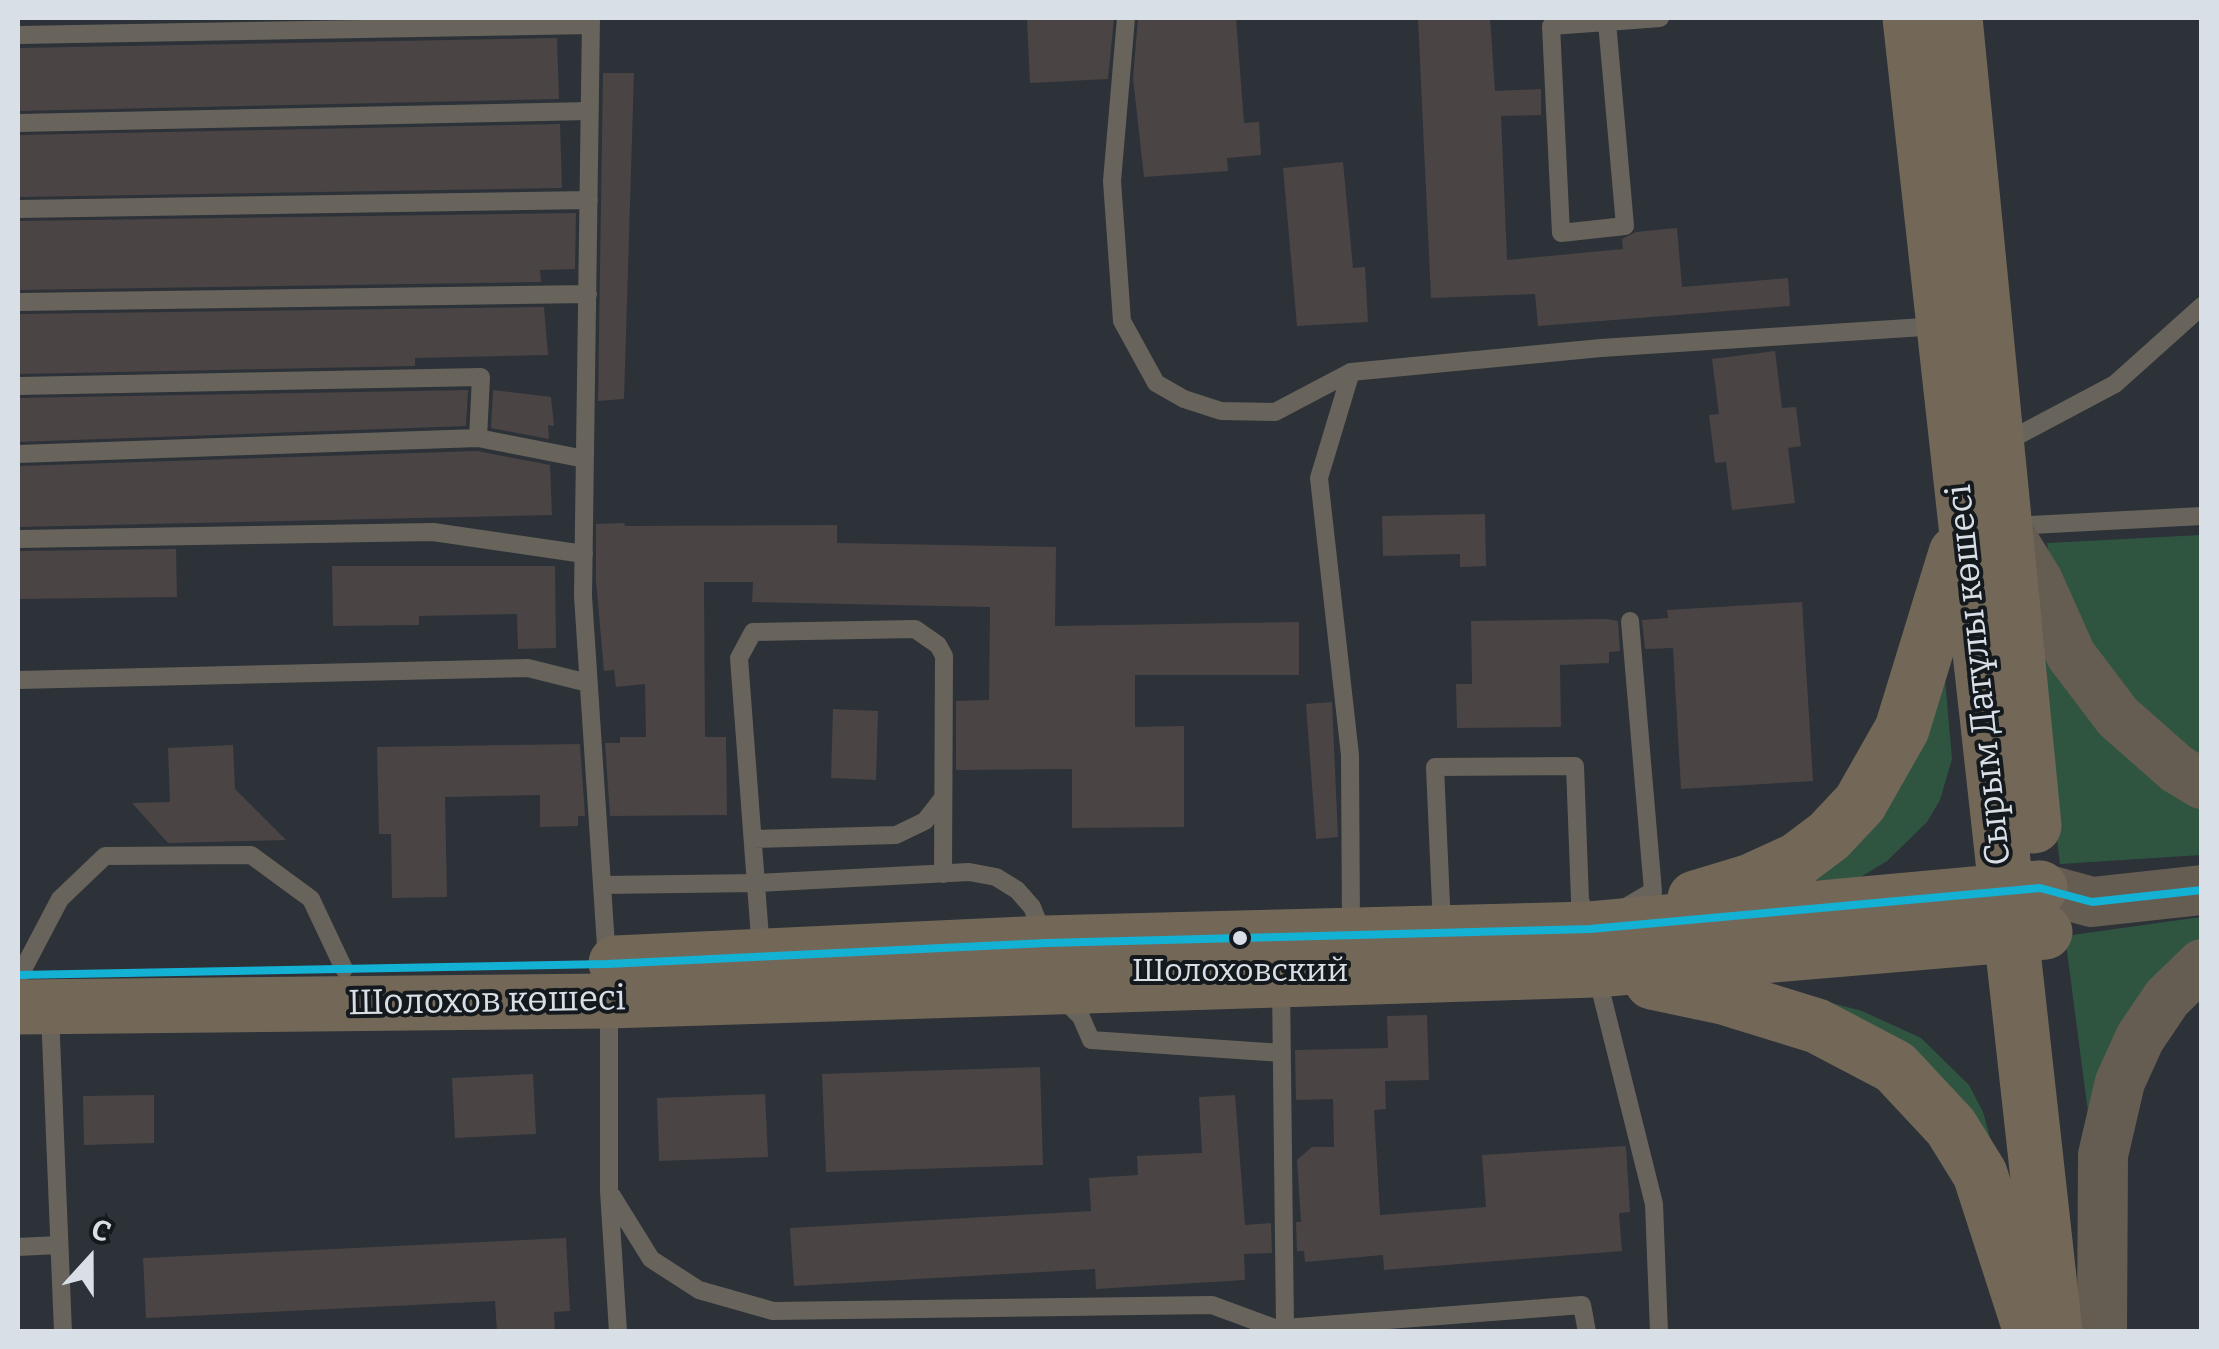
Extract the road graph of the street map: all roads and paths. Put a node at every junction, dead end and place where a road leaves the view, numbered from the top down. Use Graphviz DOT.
graph roads {
  1 [pos="1126,18"];
  2 [pos="1660,18"];
  3 [pos="1910,18"];
  4 [pos="1955,18"];
  5 [pos="591,21"];
  6 [pos="1607,22"];
  7 [pos="18,35"];
  8 [pos="590,111"];
  9 [pos="18,122"];
  10 [pos="589,200"];
  11 [pos="18,209"];
  12 [pos="588,294"];
  13 [pos="18,302"];
  14 [pos="2202,306"];
  15 [pos="1944,326"];
  16 [pos="1351,372"];
  17 [pos="18,386"];
  18 [pos="478,438"];
  19 [pos="1997,447"];
  20 [pos="18,454"];
  21 [pos="585,459"];
  22 [pos="2202,516"];
  23 [pos="1984,526"];
  24 [pos="18,538"];
  25 [pos="584,554"];
  26 [pos="1630,621"];
  27 [pos="18,680"];
  28 [pos="588,683"];
  29 [pos="2202,784"];
  30 [pos="943,798"];
  31 [pos="754,839"];
  32 [pos="943,874"];
  33 [pos="757,883"];
  34 [pos="602,885"];
  35 [pos="2202,890"];
  36 [pos="2024,911"];
  37 [pos="1442,933"];
  38 [pos="1351,935"];
  39 [pos="1593,950"];
  40 [pos="761,956"];
  41 [pos="1281,958"];
  42 [pos="1048,964"];
  43 [pos="2202,964"];
  44 [pos="344,969"];
  45 [pos="608,983"];
  46 [pos="26,991"];
  47 [pos="1282,1053"];
  48 [pos="609,1191"];
  49 [pos="58,1245"];
  50 [pos="18,1246"];
  51 [pos="772,1311"];
  52 [pos="65,1329"];
  53 [pos="1285,1330"];
  54 [pos="618,1332"];
  55 [pos="774,1332"];
  56 [pos="1587,1332"];
  57 [pos="1659,1332"];
  58 [pos="2031,1332"];
  59 [pos="2055,1332"];
  60 [pos="2090,1332"];
  61 [pos="2102,1332"];
  1 -- 16 [label="lane"];
  2 -- 6 [label="lane"];
  3 -- 15 [label="highway, Сырым Датұлы көшесі"];
  4 -- 19 [label="highway, Сырым Датұлы көшесі"];
  5 -- 7 [label="lane"];
  5 -- 8 [label="lane"];
  6 -- 6 [label="lane"];
  8 -- 9 [label="lane"];
  8 -- 10 [label="lane"];
  10 -- 11 [label="lane"];
  10 -- 12 [label="lane"];
  12 -- 13 [label="lane"];
  12 -- 21 [label="lane"];
  14 -- 19 [label="lane"];
  15 -- 16 [label="lane"];
  15 -- 23 [label="highway, Сырым Датұлы көшесі"];
  16 -- 38 [label="lane"];
  17 -- 18 [label="lane"];
  18 -- 20 [label="lane"];
  18 -- 21 [label="lane"];
  19 -- 23 [label="highway, Сырым Датұлы көшесі"];
  21 -- 25 [label="lane"];
  22 -- 23 [label="lane"];
  23 -- 29 [label="main road"];
  23 -- 36 [label="highway, Сырым Датұлы көшесі"];
  23 -- 39 [label="highway"];
  24 -- 25 [label="lane"];
  25 -- 28 [label="lane"];
  26 -- 39 [label="lane"];
  27 -- 28 [label="lane"];
  28 -- 34 [label="lane"];
  30 -- 31 [label="lane"];
  30 -- 31 [label="lane"];
  30 -- 32 [label="lane"];
  31 -- 33 [label="lane"];
  32 -- 33 [label="lane"];
  32 -- 42 [label="lane"];
  33 -- 34 [label="lane"];
  33 -- 40 [label="lane"];
  34 -- 45 [label="lane"];
  35 -- 36 [label="main road"];
  36 -- 39 [label="highway"];
  36 -- 59 [label="highway, Сырым Датұлы көшесі"];
  36 -- 60 [label="highway, Сырым Датұлы көшесі"];
  37 -- 38 [label="highway"];
  37 -- 39 [label="highway"];
  37 -- 39 [label="lane"];
  38 -- 41 [label="highway"];
  39 -- 41 [label="highway"];
  39 -- 57 [label="lane"];
  39 -- 58 [label="highway"];
  40 -- 42 [label="highway, Шолохов көшесі"];
  40 -- 45 [label="highway, Шолохов көшесі"];
  41 -- 42 [label="highway"];
  41 -- 42 [label="highway, Шолохов көшесі"];
  41 -- 47 [label="lane"];
  42 -- 45 [label="highway, Шолохов көшесі"];
  42 -- 47 [label="lane"];
  43 -- 61 [label="main road"];
  44 -- 45 [label="highway, Шолохов көшесі"];
  44 -- 46 [label="highway, Шолохов көшесі"];
  44 -- 46 [label="lane"];
  45 -- 46 [label="highway, Шолохов көшесі"];
  45 -- 48 [label="lane"];
  46 -- 49 [label="lane"];
  47 -- 53 [label="lane"];
  48 -- 51 [label="lane"];
  48 -- 54 [label="lane"];
  49 -- 50 [label="lane"];
  49 -- 52 [label="lane"];
  51 -- 53 [label="lane"];
  51 -- 55 [label="lane"];
  53 -- 56 [label="lane"];
}
